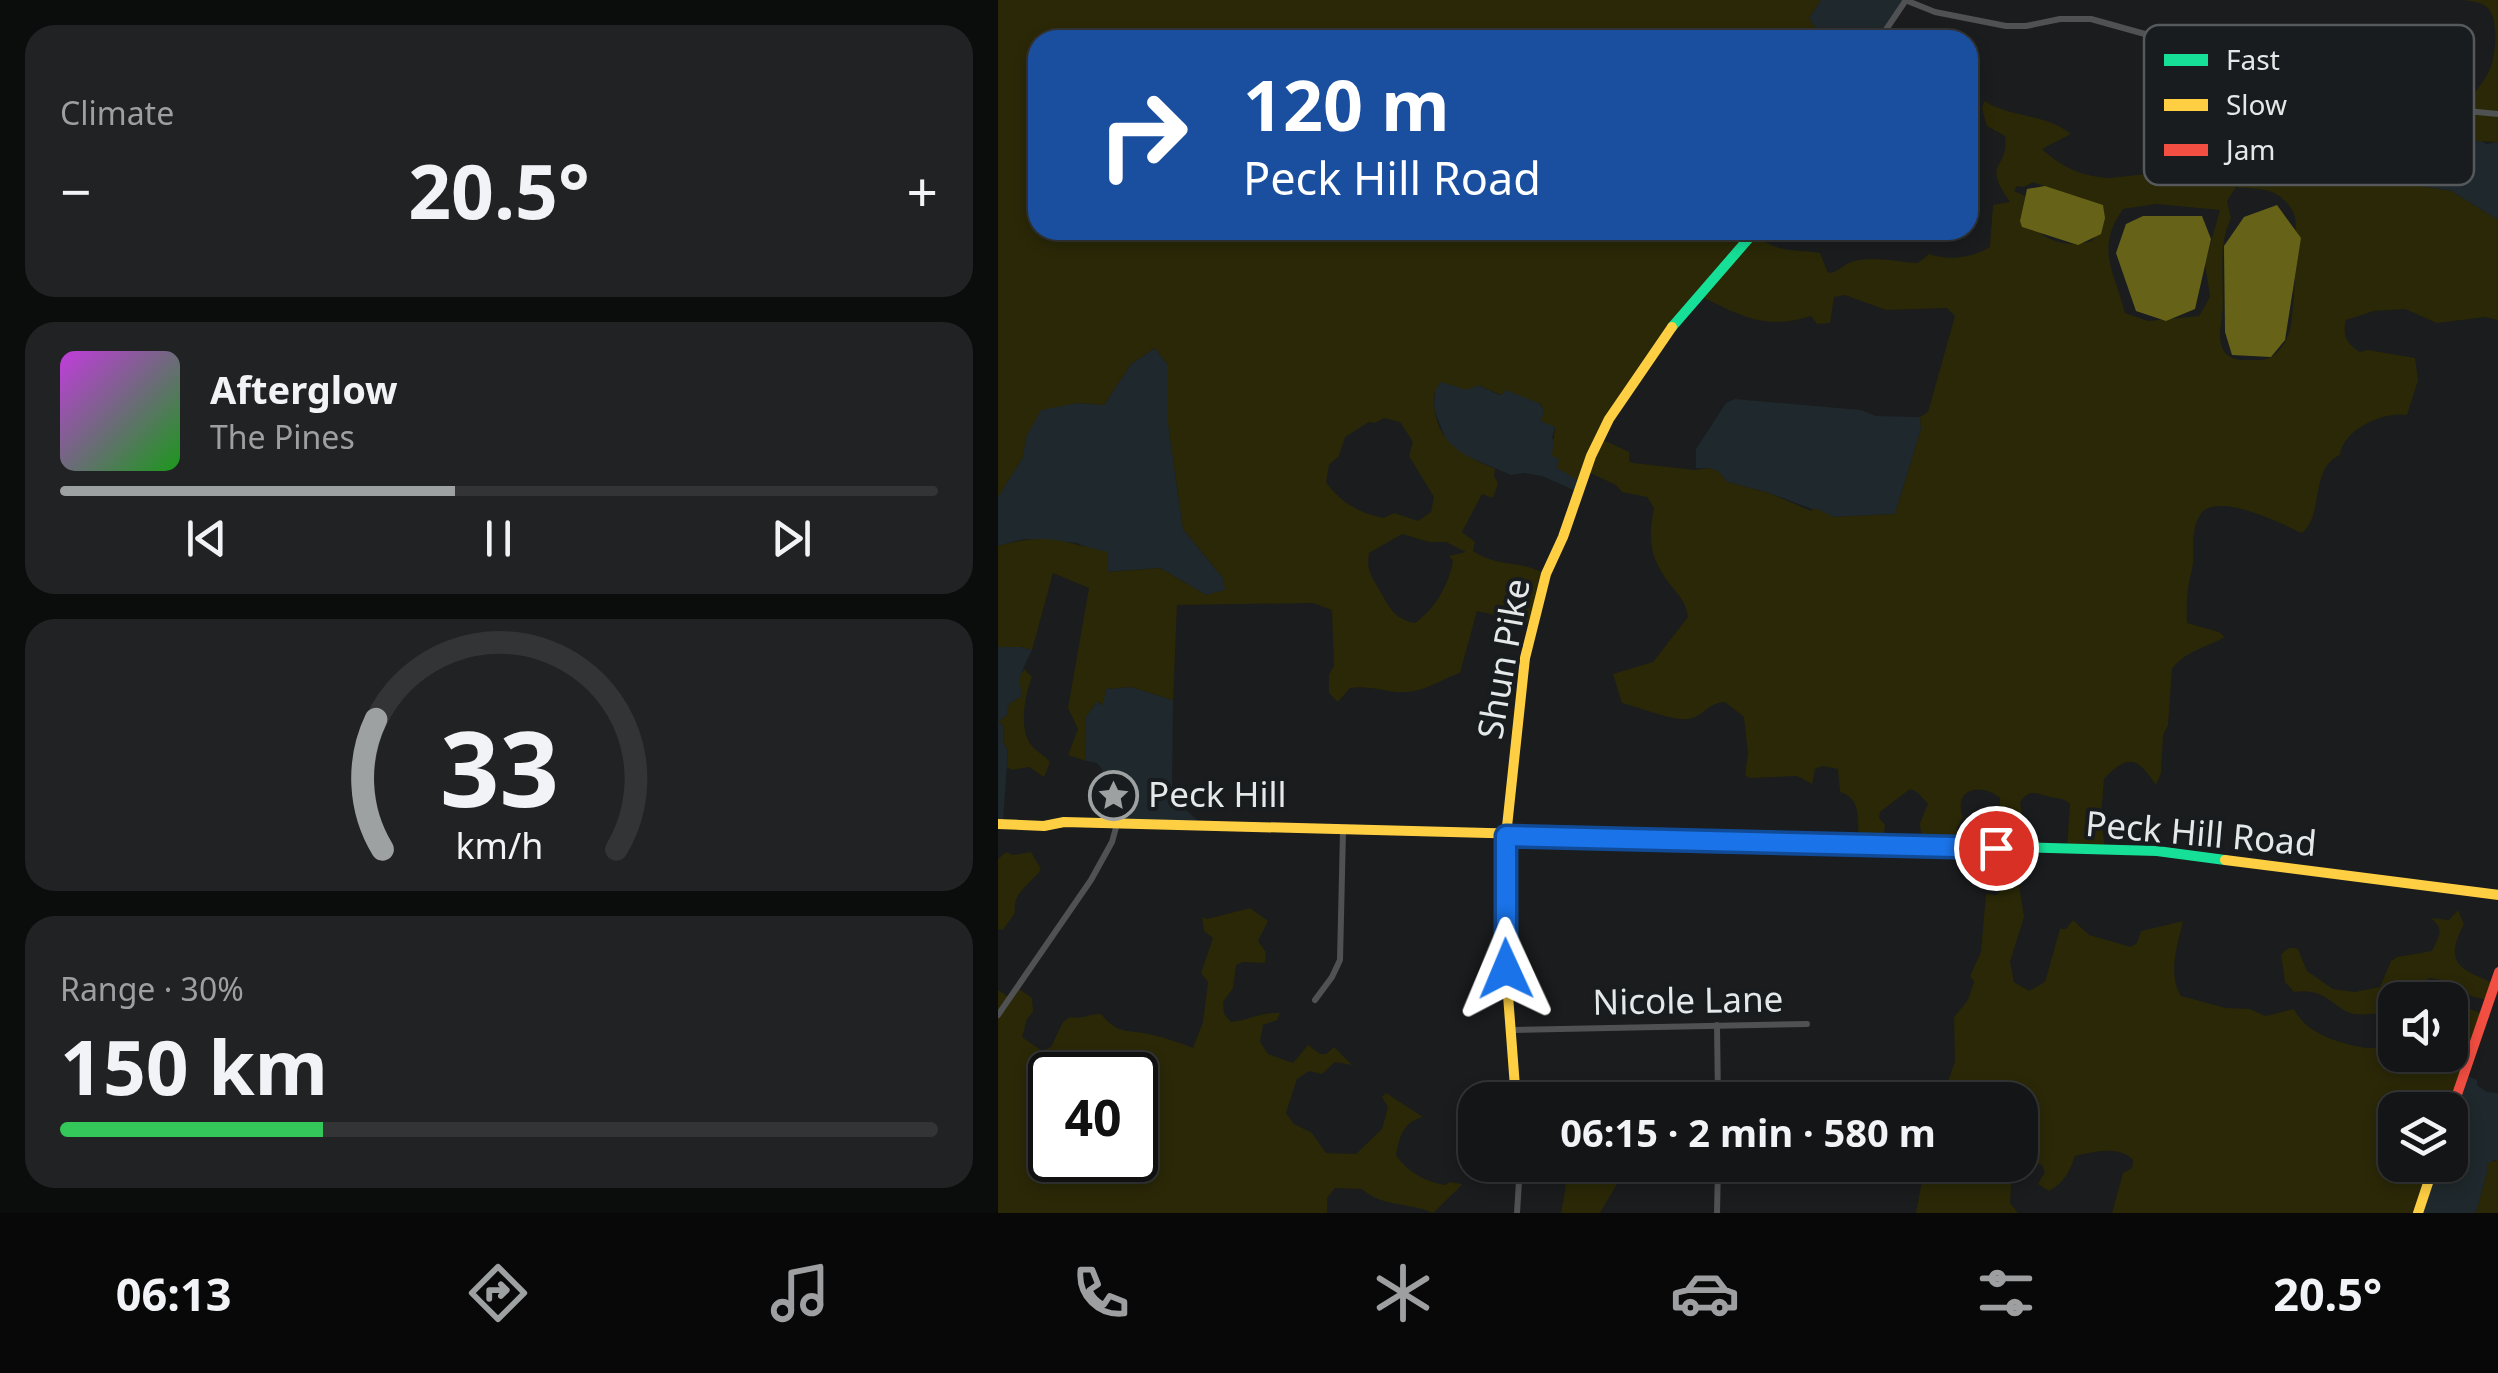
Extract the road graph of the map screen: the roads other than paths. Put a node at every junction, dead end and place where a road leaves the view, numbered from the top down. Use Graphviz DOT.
graph roads {
  1 [pos="1905,0"];
  2 [pos="1885,30"];
  3 [pos="2144,34"];
  4 [pos="1747,240"];
  5 [pos="998,824"];
  6 [pos="1118,824"];
  7 [pos="1343,831"];
  8 [pos="1506,836"];
  9 [pos="2498,895"];
  10 [pos="2498,972"];
  11 [pos="1315,1000"];
  12 [pos="998,1015"];
  13 [pos="1807,1024"];
  14 [pos="1717,1026"];
  15 [pos="1510,1030"];
  16 [pos="1514,1082"];
  17 [pos="1718,1082"];
  18 [pos="2457,1092"];
  19 [pos="1519,1182"];
  20 [pos="1718,1182"];
  21 [pos="2428,1182"];
  22 [pos="1517,1213"];
  23 [pos="1717,1213"];
  24 [pos="2418,1213"];
  1 -- 2 [label="street"];
  1 -- 3 [label="street"];
  4 -- 8 [label="street, Shun Pike"];
  5 -- 6 [label="street, Peck Hill Road"];
  6 -- 7 [label="street, Peck Hill Road"];
  6 -- 12 [label="street"];
  7 -- 8 [label="street, Peck Hill Road"];
  7 -- 11 [label="street"];
  8 -- 9 [label="street, Peck Hill Road"];
  8 -- 15 [label="street, Shun Pike"];
  10 -- 18 [label="street"];
  13 -- 14 [label="street, Nicole Lane"];
  14 -- 15 [label="street, Nicole Lane"];
  14 -- 17 [label="street"];
  15 -- 16 [label="street, Shun Pike"];
  19 -- 22 [label="street"];
  20 -- 23 [label="street"];
  21 -- 24 [label="street"];
}
